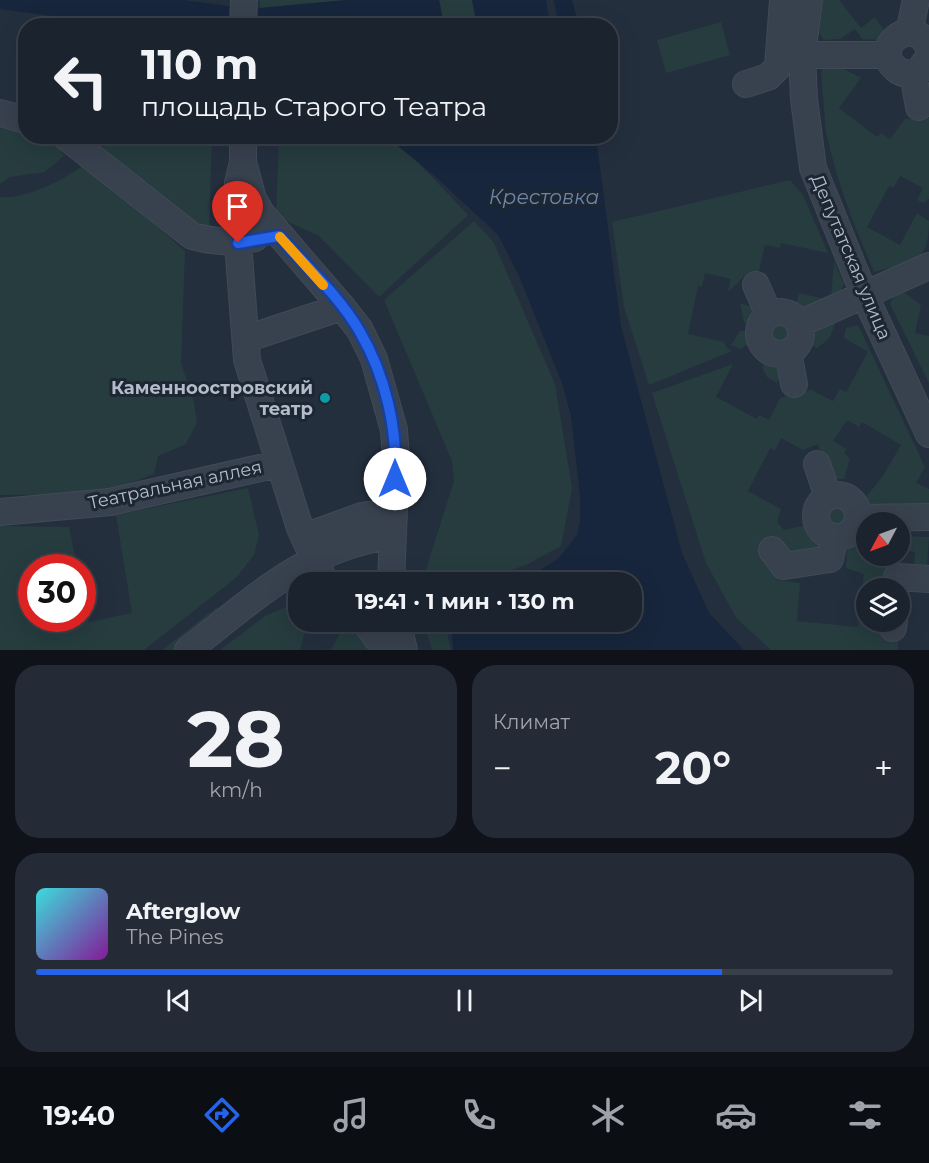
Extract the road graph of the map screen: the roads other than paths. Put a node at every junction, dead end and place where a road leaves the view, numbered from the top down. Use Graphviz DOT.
graph roads {
  1 [pos="783,0"];
  2 [pos="809,0"];
  3 [pos="916,0"];
  4 [pos="909,32"];
  5 [pos="929,48"];
  6 [pos="802,55"];
  7 [pos="888,55"];
  8 [pos="921,65"];
  9 [pos="746,84"];
  10 [pos="919,107"];
  11 [pos="0,113"];
  12 [pos="18,118"];
  13 [pos="75,144"];
  14 [pos="243,149"];
  15 [pos="279,236"];
  16 [pos="238,243"];
  17 [pos="929,266"];
  18 [pos="756,285"];
  19 [pos="864,294"];
  20 [pos="342,307"];
  21 [pos="769,315"];
  22 [pos="799,324"];
  23 [pos="246,339"];
  24 [pos="788,352"];
  25 [pos="794,384"];
  26 [pos="929,434"];
  27 [pos="278,464"];
  28 [pos="817,464"];
  29 [pos="828,497"];
  30 [pos="0,512"];
  31 [pos="856,512"];
  32 [pos="910,517"];
  33 [pos="929,517"];
  34 [pos="856,522"];
  35 [pos="394,523"];
  36 [pos="835,537"];
  37 [pos="308,548"];
  38 [pos="772,550"];
  39 [pos="320,572"];
  40 [pos="392,572"];
  41 [pos="901,574"];
  42 [pos="929,579"];
  43 [pos="372,632"];
  44 [pos="400,632"];
  45 [pos="188,650"];
  46 [pos="386,650"];
  47 [pos="404,650"];
  1 -- 9 [label="street"];
  2 -- 6 [label="street, Депутатская улица"];
  3 -- 4 [label="street"];
  4 -- 5 [label="street"];
  4 -- 7 [label="street"];
  6 -- 7 [label="street"];
  6 -- 19 [label="street, Депутатская улица"];
  7 -- 8 [label="street"];
  8 -- 10 [label="street"];
  11 -- 12 [label="street"];
  13 -- 16 [label="street"];
  14 -- 15 [label="street"];
  14 -- 16 [label="street"];
  15 -- 16 [label="street"];
  15 -- 20 [label="street"];
  16 -- 23 [label="street"];
  17 -- 19 [label="street"];
  18 -- 21 [label="street"];
  19 -- 22 [label="street"];
  19 -- 26 [label="street, Депутатская улица"];
  20 -- 23 [label="street"];
  20 -- 35 [label="street"];
  21 -- 22 [label="street"];
  21 -- 24 [label="street"];
  22 -- 24 [label="street"];
  23 -- 27 [label="street"];
  24 -- 25 [label="street"];
  27 -- 30 [label="street, Театральная аллея"];
  27 -- 37 [label="street"];
  28 -- 29 [label="street"];
  29 -- 31 [label="street"];
  29 -- 36 [label="street"];
  32 -- 33 [label="street"];
  34 -- 36 [label="street"];
  35 -- 37 [label="street"];
  35 -- 40 [label="street"];
  36 -- 38 [label="street"];
  37 -- 39 [label="street"];
  37 -- 45 [label="street"];
  41 -- 42 [label="street"];
  43 -- 46 [label="street"];
  44 -- 47 [label="street"];
}
